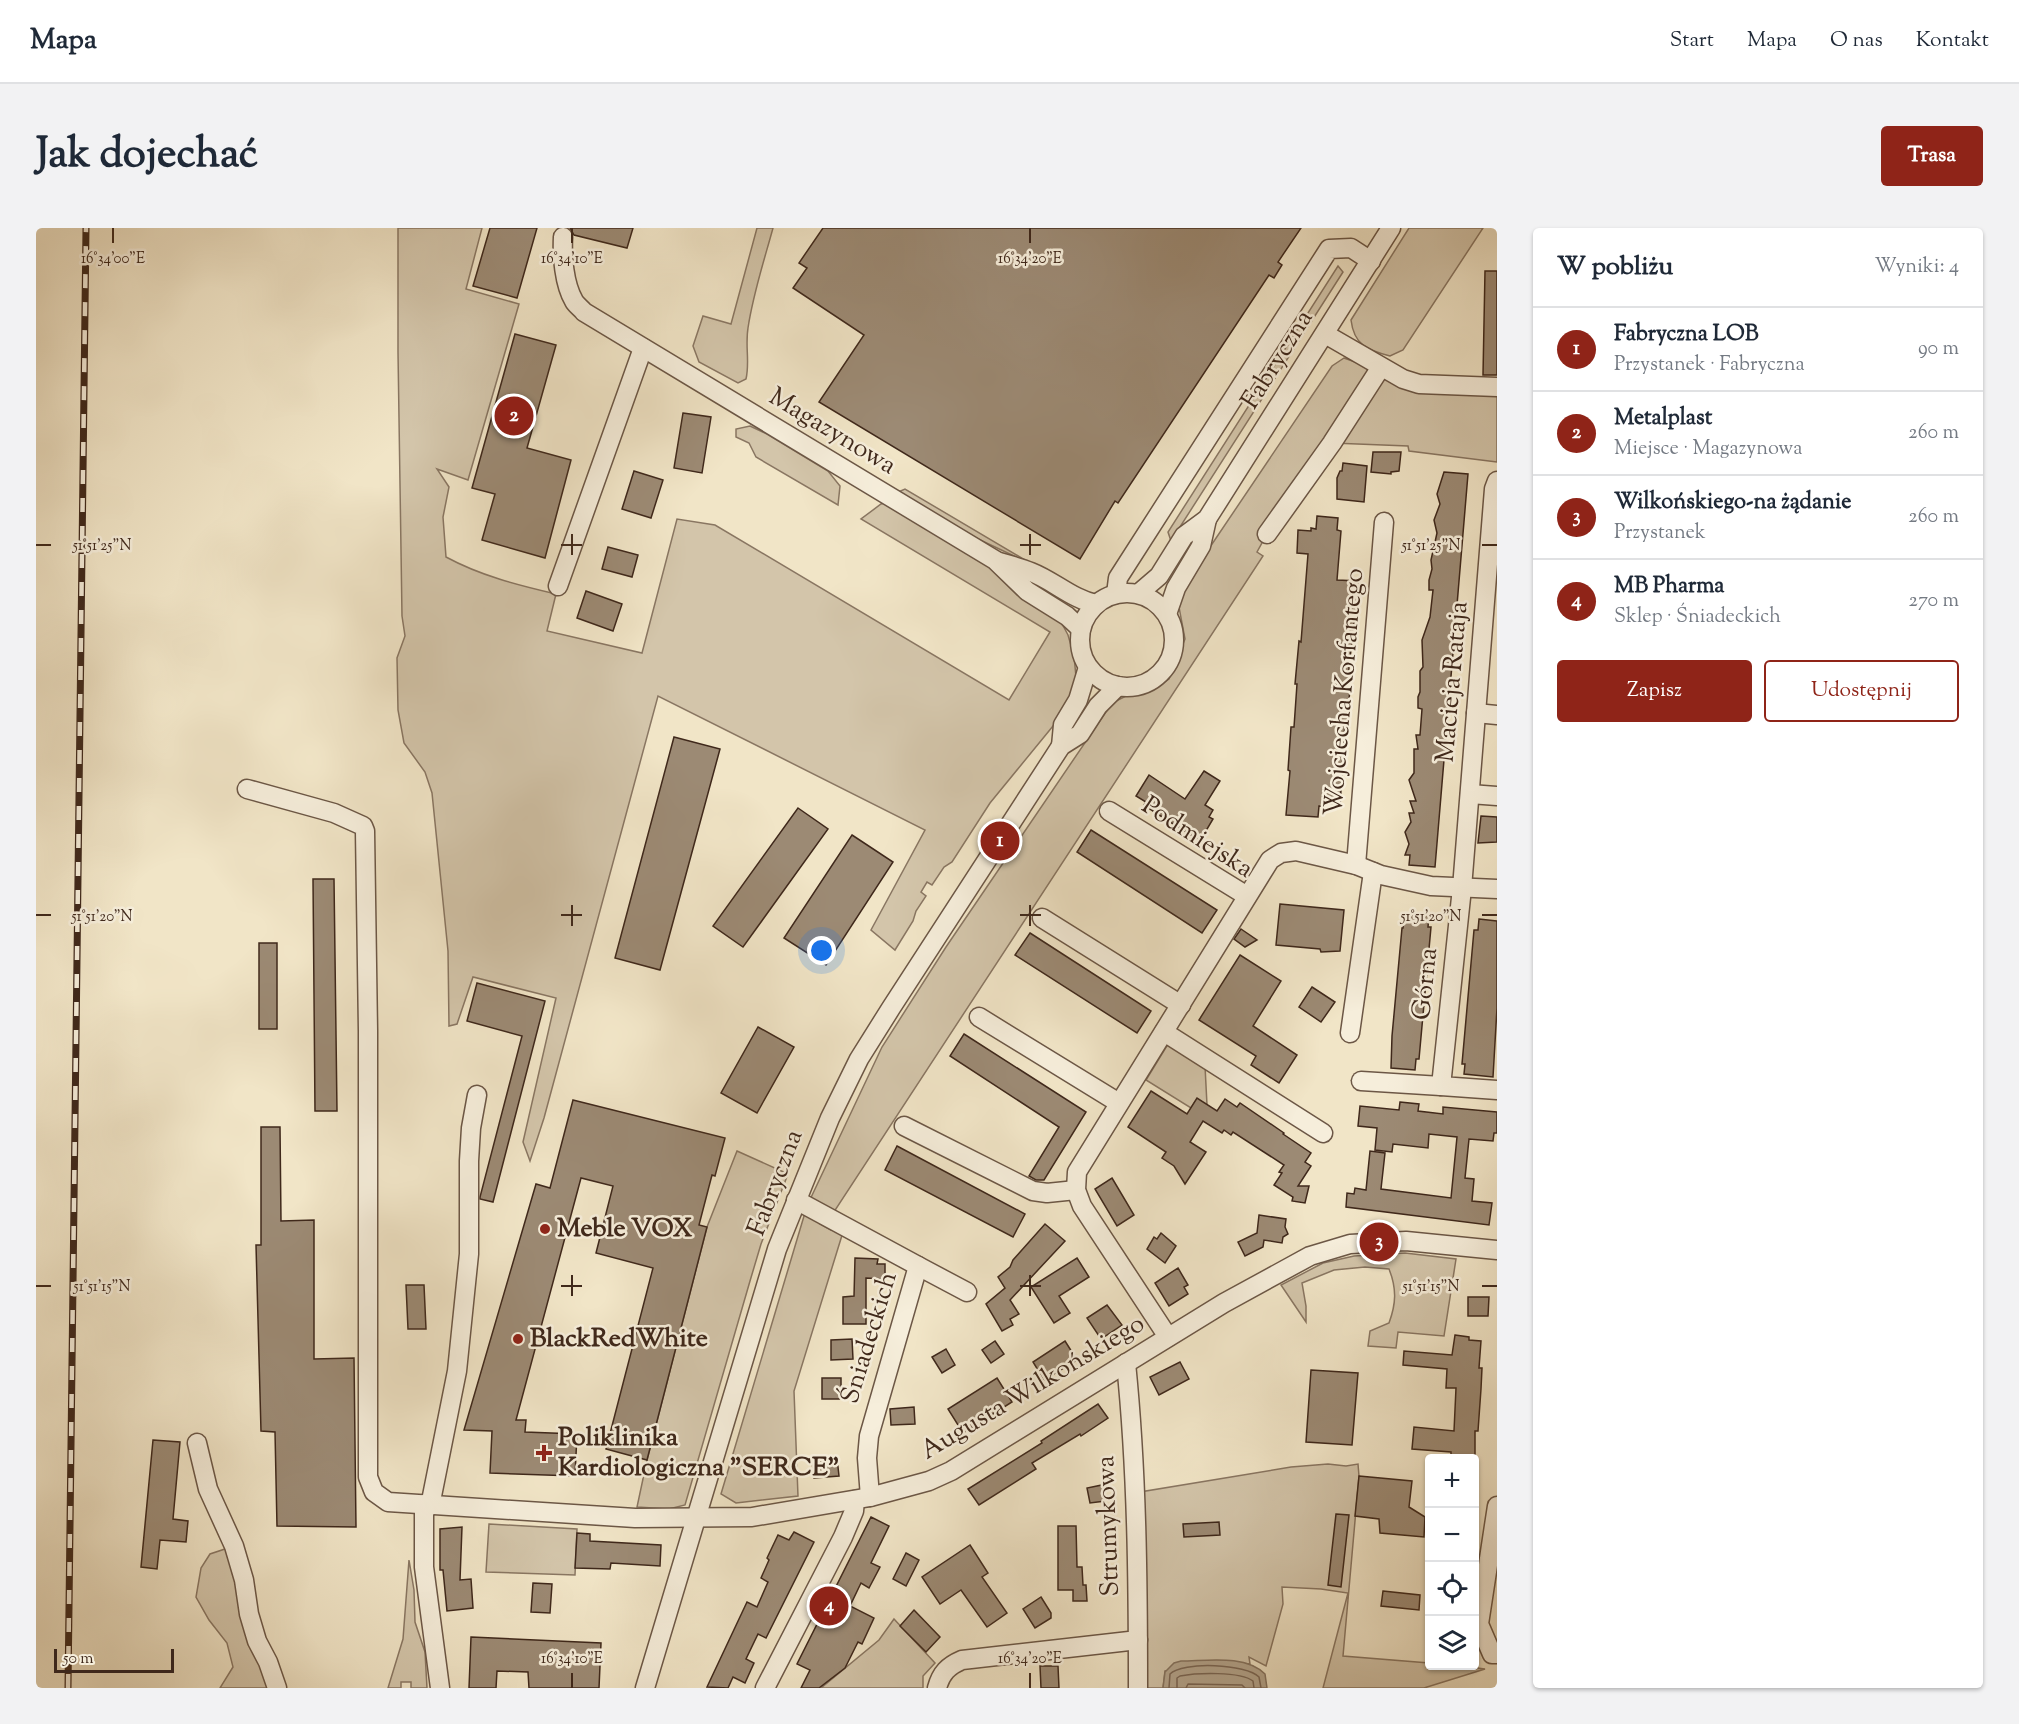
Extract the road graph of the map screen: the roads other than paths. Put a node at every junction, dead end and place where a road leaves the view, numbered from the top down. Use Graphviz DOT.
graph roads {
  1 [pos="1391,228"];
  2 [pos="563,237"];
  3 [pos="1371,261"];
  4 [pos="1324,334"];
  5 [pos="643,348"];
  6 [pos="1381,367"];
  7 [pos="1497,387"];
  8 [pos="1497,481"];
  9 [pos="1207,519"];
  10 [pos="1384,522"];
  11 [pos="1267,534"];
  12 [pos="995,560"];
  13 [pos="558,586"];
  14 [pos="1116,594"];
  15 [pos="1138,594"];
  16 [pos="1096,604"];
  17 [pos="1167,614"];
  18 [pos="1081,629"];
  19 [pos="1088,667"];
  20 [pos="1118,686"];
  21 [pos="1476,713"];
  22 [pos="1497,715"];
  23 [pos="1061,746"];
  24 [pos="247,789"];
  25 [pos="1470,794"];
  26 [pos="1497,796"];
  27 [pos="1109,811"];
  28 [pos="1356,865"];
  29 [pos="1373,872"];
  30 [pos="1462,888"];
  31 [pos="1497,889"];
  32 [pos="1247,896"];
  33 [pos="1042,918"];
  34 [pos="1181,1005"];
  35 [pos="979,1017"];
  36 [pos="1164,1032"];
  37 [pos="1350,1032"];
  38 [pos="1361,1081"];
  39 [pos="1441,1086"];
  40 [pos="1497,1090"];
  41 [pos="477,1095"];
  42 [pos="1119,1103"];
  43 [pos="904,1126"];
  44 [pos="1323,1133"];
  45 [pos="1076,1190"];
  46 [pos="796,1200"];
  47 [pos="1497,1250"];
  48 [pos="918,1266"];
  49 [pos="967,1292"];
  50 [pos="1168,1337"];
  51 [pos="1126,1363"];
  52 [pos="197,1443"];
  53 [pos="863,1498"];
  54 [pos="427,1505"];
  55 [pos="1497,1506"];
  56 [pos="696,1518"];
  57 [pos="1138,1640"];
  58 [pos="1497,1654"];
  59 [pos="277,1688"];
  60 [pos="440,1688"];
  61 [pos="645,1688"];
  62 [pos="765,1688"];
  63 [pos="937,1688"];
  64 [pos="1138,1688"];
  1 -- 3 [label="street, Fabryczna"];
  2 -- 5 [label="street, Magazynowa"];
  3 -- 4 [label="street, Fabryczna"];
  3 -- 14 [label="street"];
  4 -- 6 [label="street"];
  4 -- 9 [label="street, Fabryczna"];
  5 -- 12 [label="street, Magazynowa"];
  5 -- 13 [label="street"];
  6 -- 7 [label="street"];
  6 -- 11 [label="street"];
  8 -- 21 [label="street, Macieja Rataja"];
  9 -- 15 [label="street, Fabryczna"];
  9 -- 17 [label="street, Fabryczna"];
  10 -- 28 [label="street, Wojciecha Korfantego"];
  12 -- 16 [label="street, Magazynowa"];
  12 -- 18 [label="street, Magazynowa"];
  14 -- 15 [label="street"];
  14 -- 16 [label="street"];
  15 -- 17 [label="street"];
  16 -- 18 [label="street"];
  17 -- 20 [label="street"];
  18 -- 19 [label="street"];
  19 -- 20 [label="street"];
  19 -- 23 [label="street, Fabryczna"];
  20 -- 23 [label="street, Fabryczna"];
  21 -- 22 [label="street"];
  21 -- 25 [label="street, Macieja Rataja"];
  23 -- 46 [label="street, Fabryczna"];
  24 -- 54 [label="street, Augusta Wilkońskiego"];
  25 -- 26 [label="street"];
  25 -- 30 [label="street, Macieja Rataja"];
  27 -- 32 [label="street, Podmiejska"];
  28 -- 29 [label="street"];
  28 -- 32 [label="street"];
  29 -- 30 [label="street"];
  29 -- 37 [label="street"];
  30 -- 31 [label="street"];
  30 -- 39 [label="street, Górna"];
  32 -- 34 [label="street, Podmiejska"];
  33 -- 34 [label="street"];
  34 -- 36 [label="street, Podmiejska"];
  35 -- 42 [label="street"];
  36 -- 42 [label="street, Podmiejska"];
  36 -- 44 [label="street"];
  38 -- 39 [label="street"];
  39 -- 40 [label="street"];
  41 -- 54 [label="street"];
  42 -- 45 [label="street, Podmiejska"];
  43 -- 45 [label="street"];
  45 -- 50 [label="street"];
  46 -- 48 [label="street, Śniadeckich"];
  46 -- 56 [label="street, Fabryczna"];
  47 -- 50 [label="street, Augusta Wilkońskiego"];
  48 -- 49 [label="street, Śniadeckich"];
  48 -- 53 [label="street, Śniadeckich"];
  50 -- 51 [label="street, Augusta Wilkońskiego"];
  51 -- 53 [label="street, Augusta Wilkońskiego"];
  51 -- 57 [label="street, Strumykowa"];
  52 -- 59 [label="street"];
  53 -- 56 [label="street, Augusta Wilkońskiego"];
  53 -- 62 [label="street, Śniadeckich"];
  54 -- 56 [label="street, Augusta Wilkońskiego"];
  54 -- 60 [label="street"];
  55 -- 58 [label="street"];
  56 -- 61 [label="street, Fabryczna"];
  57 -- 63 [label="street"];
  57 -- 64 [label="street, Strumykowa"];
}
